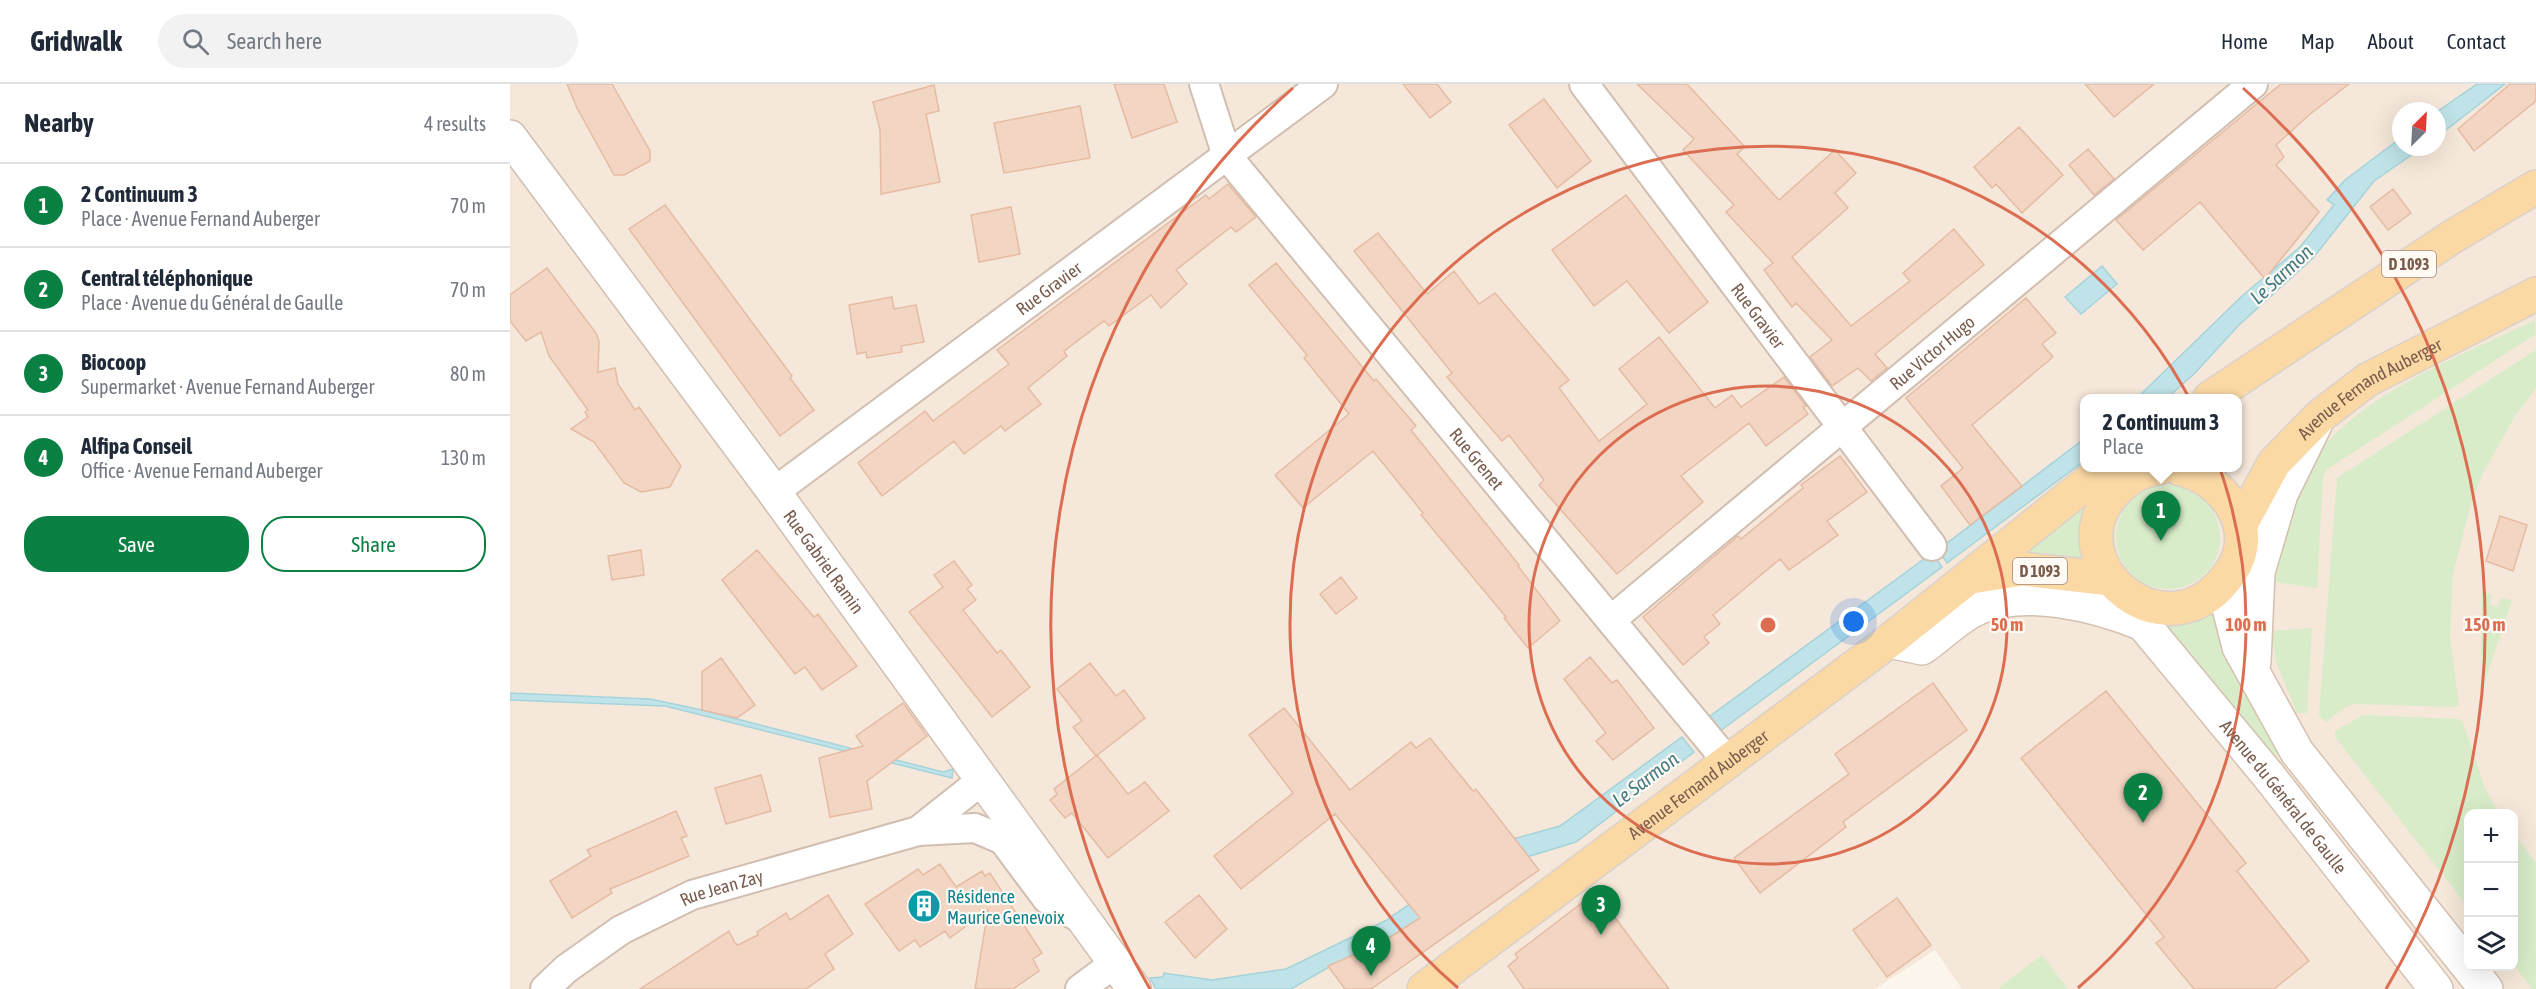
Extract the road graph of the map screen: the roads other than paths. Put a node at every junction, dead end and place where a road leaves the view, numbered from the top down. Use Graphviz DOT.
graph roads {
  1 [pos="1204,84"];
  2 [pos="1323,84"];
  3 [pos="1584,84"];
  4 [pos="2253,84"];
  5 [pos="510,137"];
  6 [pos="1227,156"];
  7 [pos="2536,187"];
  8 [pos="2536,294"];
  9 [pos="2286,346"];
  10 [pos="2217,394"];
  11 [pos="2233,394"];
  12 [pos="2319,416"];
  13 [pos="1841,428"];
  14 [pos="2196,472"];
  15 [pos="2129,473"];
  16 [pos="774,492"];
  17 [pos="2240,526"];
  18 [pos="1932,546"];
  19 [pos="1969,578"];
  20 [pos="2111,579"];
  21 [pos="2223,584"];
  22 [pos="2141,613"];
  23 [pos="1611,620"];
  24 [pos="1889,640"];
  25 [pos="2254,676"];
  26 [pos="1713,744"];
  27 [pos="981,780"];
  28 [pos="918,831"];
  29 [pos="1085,921"];
  30 [pos="1115,963"];
  31 [pos="545,989"];
  32 [pos="1080,989"];
  33 [pos="1134,989"];
  34 [pos="1424,989"];
  35 [pos="2436,989"];
  36 [pos="2486,989"];
  1 -- 6 [label="street"];
  2 -- 6 [label="street, Rue Gravier"];
  3 -- 13 [label="street, Rue Gravier"];
  4 -- 13 [label="street, Rue Victor Hugo"];
  5 -- 16 [label="main road, Rue Gabriel Ramin"];
  6 -- 16 [label="street, Rue Gravier"];
  6 -- 23 [label="street, Rue Grenet"];
  7 -- 9 [label="main road, D 1093"];
  8 -- 12 [label="main road, Avenue Fernand Auberger"];
  9 -- 10 [label="main road, D 1093"];
  9 -- 11 [label="main road, D 1093"];
  12 -- 17 [label="main road, Avenue Fernand Auberger"];
  12 -- 25 [label="main road"];
  13 -- 18 [label="street, Rue Gravier"];
  13 -- 23 [label="street, Rue Victor Hugo"];
  14 -- 17 [label="main road"];
  15 -- 19 [label="main road, Avenue Fernand Auberger / D 1093"];
  15 -- 20 [label="main road"];
  16 -- 27 [label="main road, Rue Gabriel Ramin"];
  17 -- 21 [label="main road"];
  19 -- 20 [label="main road, Avenue Fernand Auberger / D 1093"];
  19 -- 24 [label="main road, Avenue Fernand Auberger / D 1093"];
  20 -- 22 [label="main road"];
  21 -- 22 [label="main road"];
  21 -- 25 [label="main road, Avenue du Général de Gaulle"];
  22 -- 24 [label="main road"];
  22 -- 35 [label="main road, Avenue du Général de Gaulle"];
  23 -- 26 [label="street, Rue Grenet"];
  24 -- 26 [label="main road, Avenue Fernand Auberger / D 1093"];
  25 -- 36 [label="main road, Avenue du Général de Gaulle"];
  26 -- 34 [label="main road, Avenue Fernand Auberger / D 1093"];
  27 -- 28 [label="street, Rue Jean Zay"];
  27 -- 29 [label="main road, Rue Gabriel Ramin"];
  28 -- 29 [label="street, Rue Jean Zay"];
  28 -- 31 [label="street, Rue Jean Zay"];
  29 -- 30 [label="main road, Rue Gabriel Ramin"];
  30 -- 32 [label="street"];
  30 -- 33 [label="main road, Rue Gabriel Ramin"];
}
